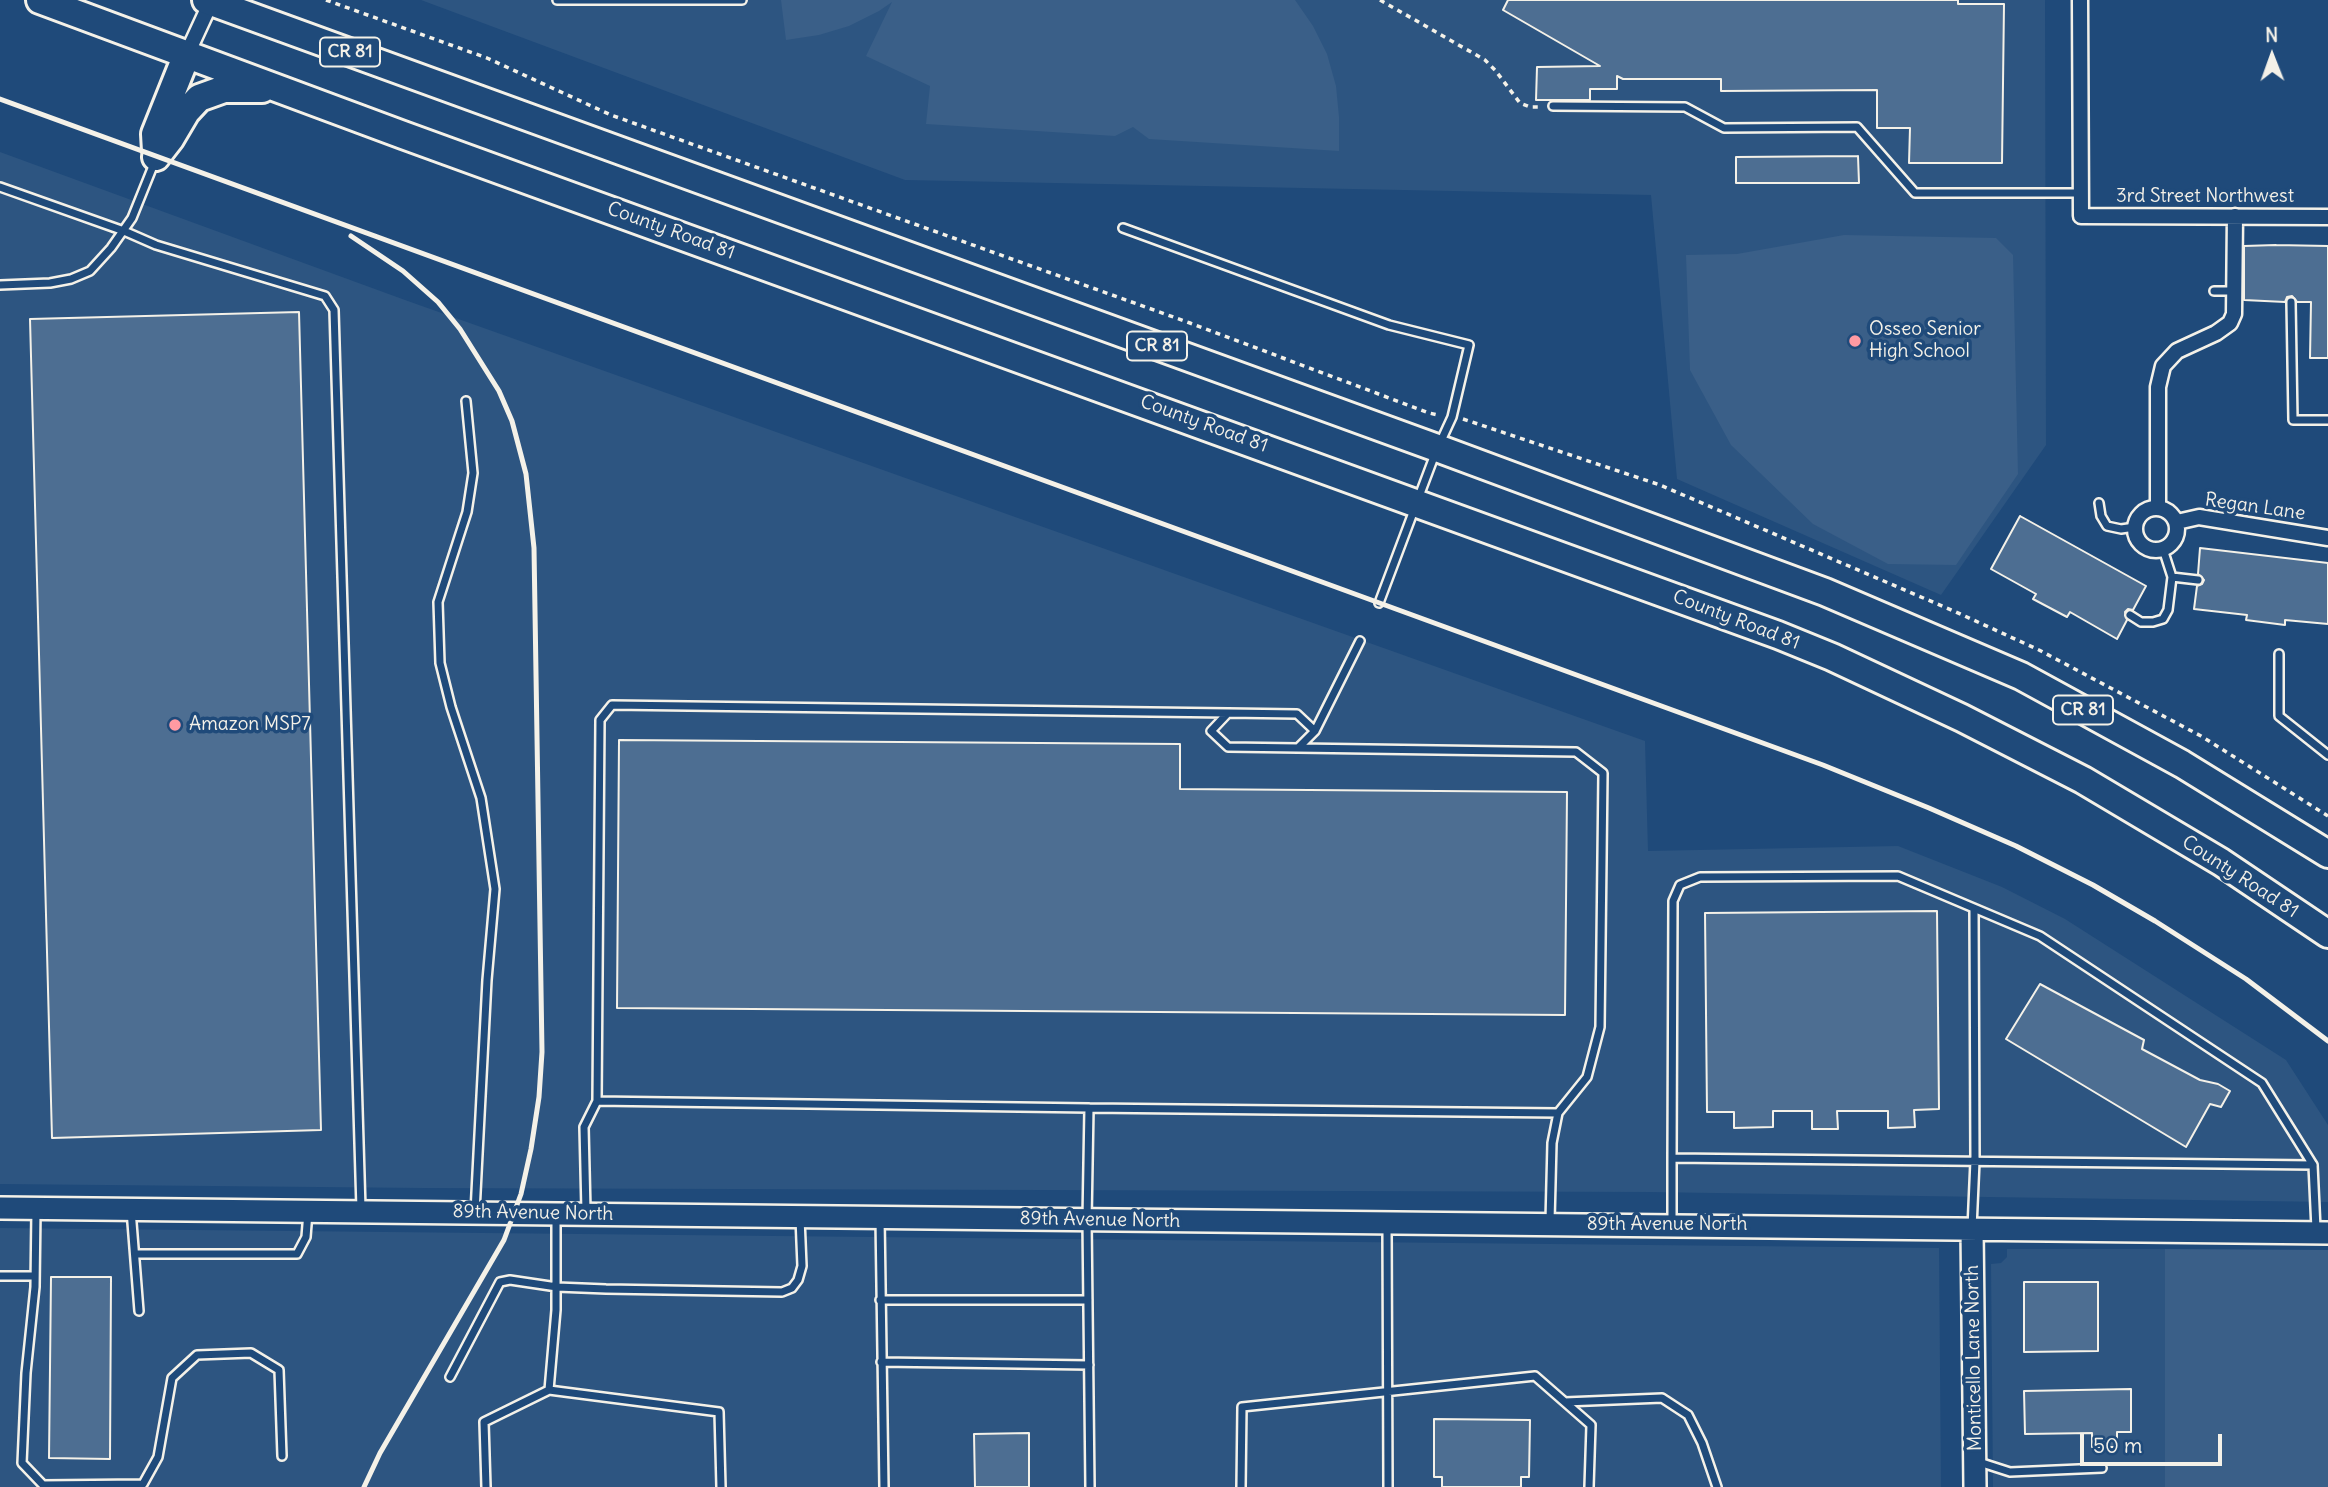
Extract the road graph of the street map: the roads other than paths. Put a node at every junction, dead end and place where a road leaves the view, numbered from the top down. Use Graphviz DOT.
graph roads {
  1 [pos="40,0"];
  2 [pos="557,0"];
  3 [pos="742,0"];
  4 [pos="2080,0"];
  5 [pos="210,1"];
  6 [pos="187,54"];
  7 [pos="287,92"];
  8 [pos="1553,106"];
  9 [pos="156,157"];
  10 [pos="0,187"];
  11 [pos="2081,193"];
  12 [pos="2235,216"];
  13 [pos="2328,216"];
  14 [pos="1123,228"];
  15 [pos="124,231"];
  16 [pos="0,285"];
  17 [pos="2214,291"];
  18 [pos="2234,291"];
  19 [pos="2291,302"];
  20 [pos="466,401"];
  21 [pos="2328,420"];
  22 [pos="1437,448"];
  23 [pos="1418,502"];
  24 [pos="2099,503"];
  25 [pos="2158,507"];
  26 [pos="2177,522"];
  27 [pos="2135,527"];
  28 [pos="2328,538"];
  29 [pos="2163,549"];
  30 [pos="2172,577"];
  31 [pos="2198,580"];
  32 [pos="1379,603"];
  33 [pos="2130,615"];
  34 [pos="1360,640"];
  35 [pos="2279,654"];
  36 [pos="1228,713"];
  37 [pos="1315,731"];
  38 [pos="1298,748"];
  39 [pos="2328,755"];
  40 [pos="2328,854"];
  41 [pos="1974,909"];
  42 [pos="2328,934"];
  43 [pos="597,1101"];
  44 [pos="1089,1108"];
  45 [pos="1558,1113"];
  46 [pos="1672,1158"];
  47 [pos="1975,1161"];
  48 [pos="2313,1165"];
  49 [pos="0,1209"];
  50 [pos="36,1209"];
  51 [pos="131,1210"];
  52 [pos="308,1212"];
  53 [pos="361,1212"];
  54 [pos="475,1212"];
  55 [pos="556,1213"];
  56 [pos="586,1214"];
  57 [pos="800,1217"];
  58 [pos="880,1217"];
  59 [pos="1087,1220"];
  60 [pos="1388,1223"];
  61 [pos="1550,1224"];
  62 [pos="1672,1225"];
  63 [pos="1972,1229"];
  64 [pos="2322,1233"];
  65 [pos="136,1254"];
  66 [pos="0,1276"];
  67 [pos="35,1276"];
  68 [pos="557,1287"];
  69 [pos="880,1300"];
  70 [pos="1088,1300"];
  71 [pos="139,1311"];
  72 [pos="881,1362"];
  73 [pos="1089,1365"];
  74 [pos="450,1377"];
  75 [pos="549,1390"];
  76 [pos="1388,1392"];
  77 [pos="1564,1402"];
  78 [pos="282,1456"];
  79 [pos="1975,1460"];
  80 [pos="2102,1468"];
  81 [pos="486,1487"];
  82 [pos="721,1487"];
  83 [pos="884,1487"];
  84 [pos="1090,1487"];
  85 [pos="1241,1487"];
  86 [pos="1388,1487"];
  87 [pos="1589,1487"];
  88 [pos="1717,1487"];
  89 [pos="1975,1487"];
  1 -- 6 [label="highway, County Road 81"];
  2 -- 3 [label="lane"];
  4 -- 11 [label="street"];
  5 -- 6 [label="street"];
  5 -- 22 [label="highway, CR 81"];
  6 -- 7 [label="highway, County Road 81"];
  6 -- 9 [label="highway"];
  7 -- 9 [label="highway"];
  7 -- 23 [label="highway, County Road 81"];
  8 -- 11 [label="lane"];
  9 -- 15 [label="lane"];
  10 -- 15 [label="lane"];
  11 -- 12 [label="street, 3rd Street Northwest"];
  12 -- 13 [label="street, 3rd Street Northwest"];
  12 -- 18 [label="street"];
  14 -- 22 [label="lane"];
  15 -- 16 [label="lane"];
  15 -- 53 [label="lane"];
  17 -- 18 [label="lane"];
  18 -- 25 [label="street"];
  19 -- 21 [label="lane"];
  20 -- 54 [label="lane"];
  22 -- 23 [label="lane"];
  22 -- 40 [label="highway, CR 81"];
  23 -- 32 [label="lane"];
  23 -- 42 [label="highway, County Road 81"];
  24 -- 27 [label="lane"];
  25 -- 26 [label="street, Regan Lane"];
  25 -- 27 [label="street"];
  26 -- 28 [label="street, Regan Lane"];
  26 -- 29 [label="street, Regan Lane"];
  27 -- 29 [label="street"];
  29 -- 30 [label="lane"];
  30 -- 31 [label="lane"];
  30 -- 33 [label="lane"];
  34 -- 37 [label="lane"];
  35 -- 39 [label="lane"];
  36 -- 37 [label="lane"];
  36 -- 38 [label="lane"];
  36 -- 43 [label="lane"];
  37 -- 38 [label="lane"];
  38 -- 45 [label="lane"];
  41 -- 46 [label="lane"];
  41 -- 47 [label="lane"];
  41 -- 48 [label="lane"];
  43 -- 44 [label="lane"];
  43 -- 56 [label="lane"];
  44 -- 45 [label="lane"];
  44 -- 59 [label="lane"];
  45 -- 61 [label="lane"];
  46 -- 47 [label="lane"];
  46 -- 62 [label="lane"];
  47 -- 48 [label="lane"];
  47 -- 63 [label="lane"];
  48 -- 64 [label="lane"];
  49 -- 50 [label="street, 89th Avenue North"];
  50 -- 51 [label="street, 89th Avenue North"];
  50 -- 67 [label="lane"];
  51 -- 52 [label="street, 89th Avenue North"];
  51 -- 65 [label="lane"];
  52 -- 53 [label="street, 89th Avenue North"];
  52 -- 65 [label="lane"];
  53 -- 54 [label="street, 89th Avenue North"];
  54 -- 55 [label="street, 89th Avenue North"];
  55 -- 56 [label="street, 89th Avenue North"];
  55 -- 68 [label="lane"];
  56 -- 57 [label="street, 89th Avenue North"];
  57 -- 58 [label="street, 89th Avenue North"];
  57 -- 68 [label="lane"];
  58 -- 59 [label="street, 89th Avenue North"];
  58 -- 69 [label="lane"];
  59 -- 60 [label="street, 89th Avenue North"];
  59 -- 70 [label="lane"];
  60 -- 61 [label="street, 89th Avenue North"];
  60 -- 76 [label="lane"];
  61 -- 62 [label="street, 89th Avenue North"];
  62 -- 63 [label="street, 89th Avenue North"];
  63 -- 64 [label="street, 89th Avenue North"];
  63 -- 79 [label="street, Monticello Lane North"];
  65 -- 71 [label="lane"];
  66 -- 67 [label="lane"];
  67 -- 78 [label="lane"];
  68 -- 74 [label="lane"];
  68 -- 75 [label="lane"];
  69 -- 70 [label="lane"];
  69 -- 72 [label="lane"];
  70 -- 73 [label="lane"];
  72 -- 73 [label="lane"];
  72 -- 83 [label="lane"];
  73 -- 84 [label="lane"];
  75 -- 81 [label="lane"];
  75 -- 82 [label="lane"];
  76 -- 77 [label="lane"];
  76 -- 85 [label="lane"];
  76 -- 86 [label="lane"];
  77 -- 87 [label="lane"];
  77 -- 88 [label="lane"];
  79 -- 80 [label="lane"];
  79 -- 89 [label="street, Monticello Lane North"];
}
